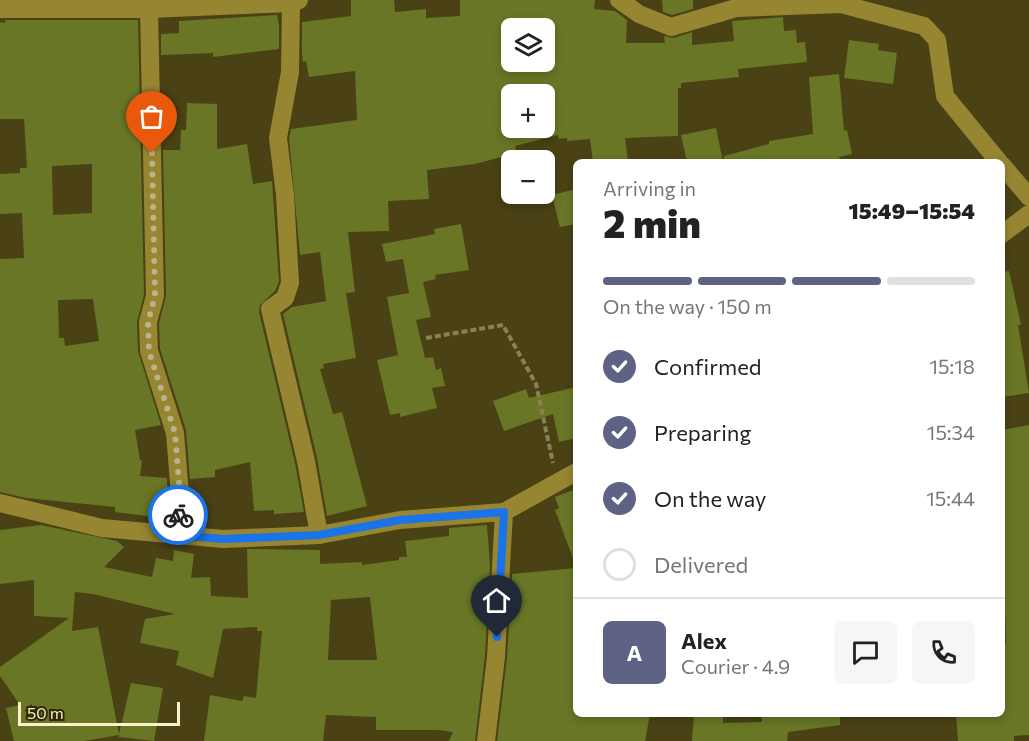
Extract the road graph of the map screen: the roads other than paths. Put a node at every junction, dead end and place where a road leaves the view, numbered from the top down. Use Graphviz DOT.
graph roads {
  1 [pos="619,0"];
  2 [pos="295,2"];
  3 [pos="841,2"];
  4 [pos="152,5"];
  5 [pos="0,9"];
  6 [pos="997,159"];
  7 [pos="1005,169"];
  8 [pos="1029,197"];
  9 [pos="1029,214"];
  10 [pos="1005,232"];
  11 [pos="573,474"];
  12 [pos="0,503"];
  13 [pos="504,512"];
  14 [pos="176,535"];
  15 [pos="319,535"];
  16 [pos="486,741"];
  1 -- 3 [label="street"];
  2 -- 4 [label="street"];
  2 -- 15 [label="street"];
  3 -- 6 [label="street"];
  4 -- 5 [label="street"];
  4 -- 14 [label="street"];
  7 -- 8 [label="street"];
  9 -- 10 [label="street"];
  11 -- 13 [label="street"];
  12 -- 14 [label="street"];
  13 -- 15 [label="street"];
  13 -- 16 [label="street"];
  14 -- 15 [label="street"];
}
